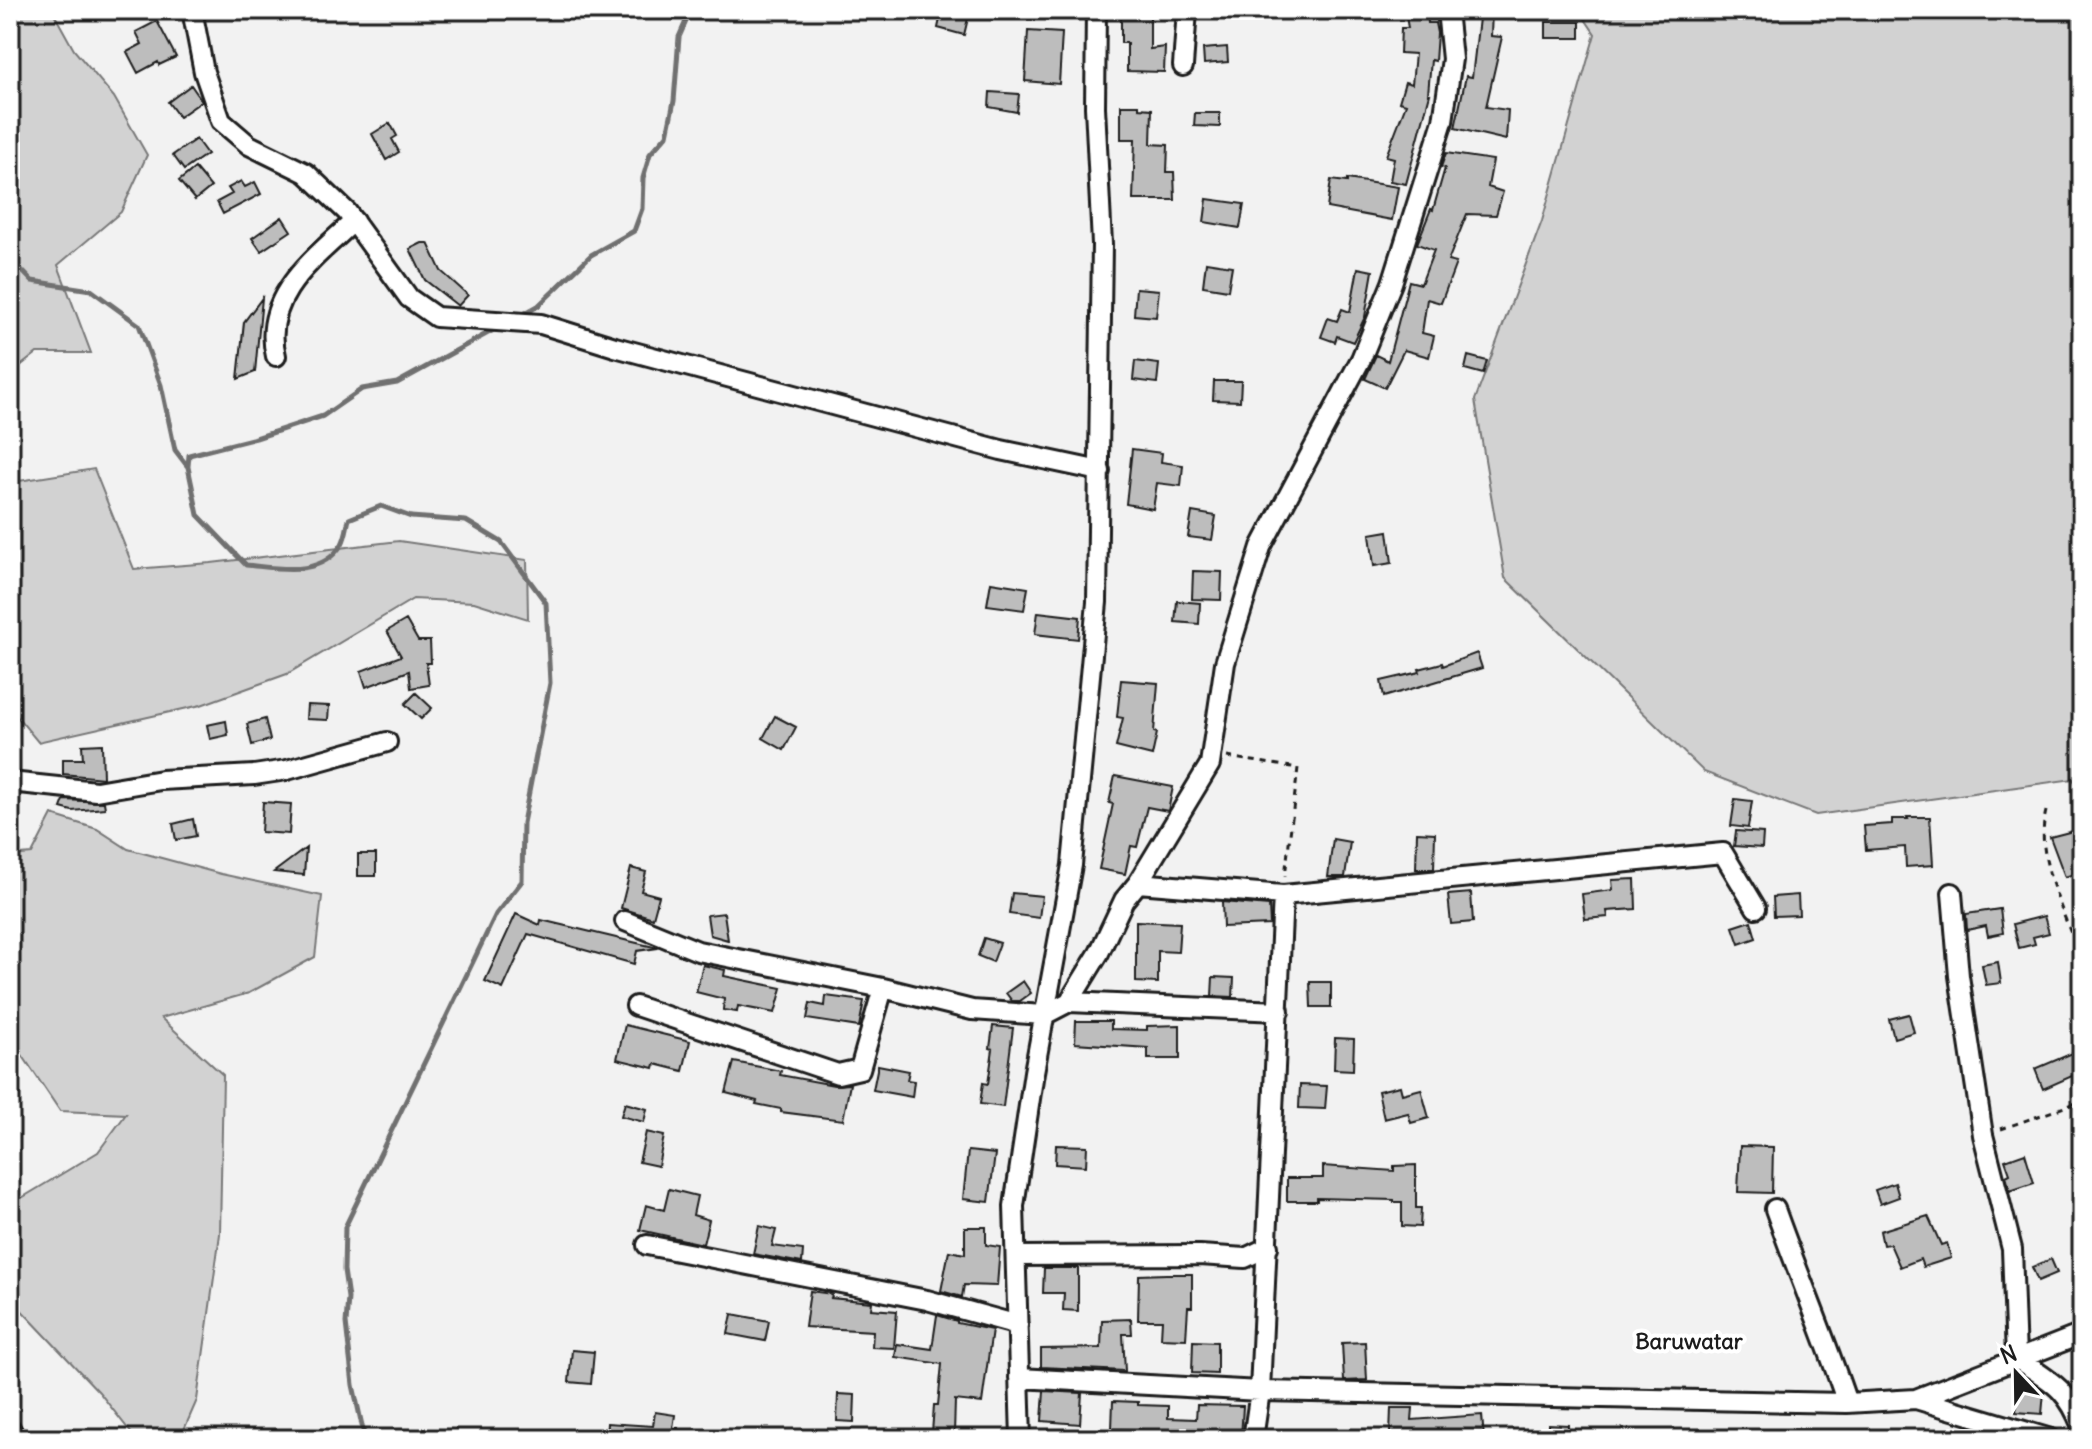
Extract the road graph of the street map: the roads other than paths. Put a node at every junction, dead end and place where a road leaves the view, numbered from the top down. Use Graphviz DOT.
graph roads {
  1 [pos="192,10"];
  2 [pos="1096,10"];
  3 [pos="1187,10"];
  4 [pos="1447,10"];
  5 [pos="1183,66"];
  6 [pos="354,221"];
  7 [pos="276,356"];
  8 [pos="1100,471"];
  9 [pos="387,742"];
  10 [pos="10,782"];
  11 [pos="1138,883"];
  12 [pos="1952,893"];
  13 [pos="1283,895"];
  14 [pos="1756,908"];
  15 [pos="625,921"];
  16 [pos="883,988"];
  17 [pos="1069,1002"];
  18 [pos="636,1006"];
  19 [pos="1279,1011"];
  20 [pos="1044,1015"];
  21 [pos="1775,1209"];
  22 [pos="647,1245"];
  23 [pos="1268,1247"];
  24 [pos="1016,1256"];
  25 [pos="1018,1325"];
  26 [pos="2082,1334"];
  27 [pos="2016,1358"];
  28 [pos="1019,1378"];
  29 [pos="1260,1391"];
  30 [pos="1916,1399"];
  31 [pos="1847,1403"];
  32 [pos="10,1428"];
  33 [pos="2082,1428"];
  34 [pos="16,1439"];
  35 [pos="1021,1439"];
  36 [pos="1253,1439"];
  37 [pos="2051,1439"];
  38 [pos="2081,1439"];
  1 -- 6 [label="street"];
  2 -- 8 [label="street"];
  3 -- 5 [label="street"];
  4 -- 11 [label="street"];
  6 -- 7 [label="street"];
  6 -- 8 [label="street"];
  8 -- 20 [label="street"];
  9 -- 10 [label="street"];
  11 -- 13 [label="street"];
  11 -- 17 [label="street"];
  12 -- 27 [label="street"];
  13 -- 14 [label="street"];
  13 -- 19 [label="street"];
  15 -- 16 [label="street"];
  16 -- 18 [label="street"];
  16 -- 20 [label="street"];
  17 -- 19 [label="street"];
  17 -- 20 [label="street"];
  19 -- 23 [label="street"];
  20 -- 24 [label="street"];
  21 -- 31 [label="street"];
  22 -- 25 [label="street"];
  23 -- 24 [label="street"];
  23 -- 29 [label="street"];
  24 -- 25 [label="street"];
  25 -- 28 [label="street"];
  26 -- 27 [label="street"];
  27 -- 30 [label="street"];
  27 -- 33 [label="street"];
  28 -- 29 [label="street"];
  28 -- 35 [label="street"];
  29 -- 31 [label="street"];
  29 -- 36 [label="street"];
  30 -- 31 [label="street"];
  30 -- 37 [label="street"];
  32 -- 34 [label="street"];
  33 -- 38 [label="street"];
}
